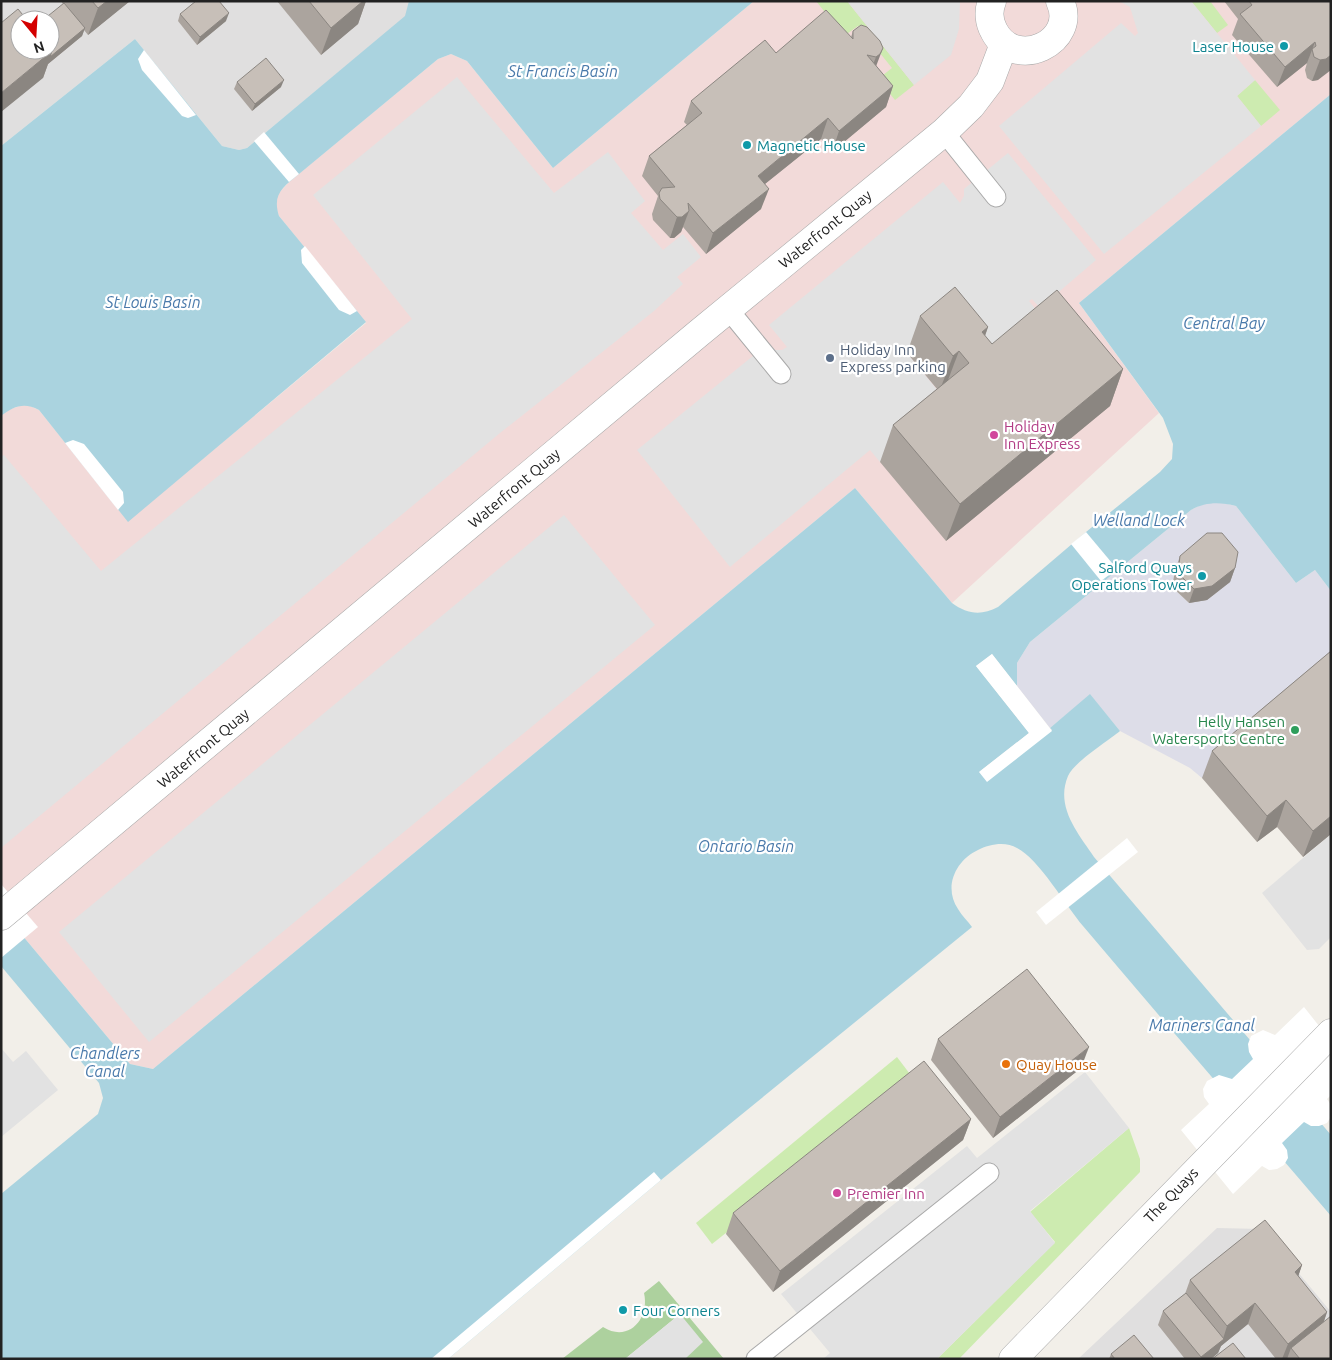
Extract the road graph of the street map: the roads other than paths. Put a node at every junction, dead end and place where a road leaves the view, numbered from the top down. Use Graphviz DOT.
graph roads {
  1 [pos="992,1"];
  2 [pos="1067,2"];
  3 [pos="1004,44"];
  4 [pos="944,132"];
  5 [pos="996,197"];
  6 [pos="728,309"];
  7 [pos="781,374"];
  8 [pos="9,909"];
  9 [pos="1329,1035"];
  10 [pos="989,1173"];
  11 [pos="756,1359"];
  12 [pos="1013,1359"];
  1 -- 3 [label="street"];
  2 -- 3 [label="street"];
  3 -- 4 [label="street, Waterfront Quay"];
  4 -- 5 [label="lane"];
  4 -- 6 [label="street, Waterfront Quay"];
  6 -- 7 [label="lane"];
  6 -- 8 [label="street, Waterfront Quay"];
  9 -- 12 [label="street, The Quays"];
  10 -- 11 [label="lane"];
}
